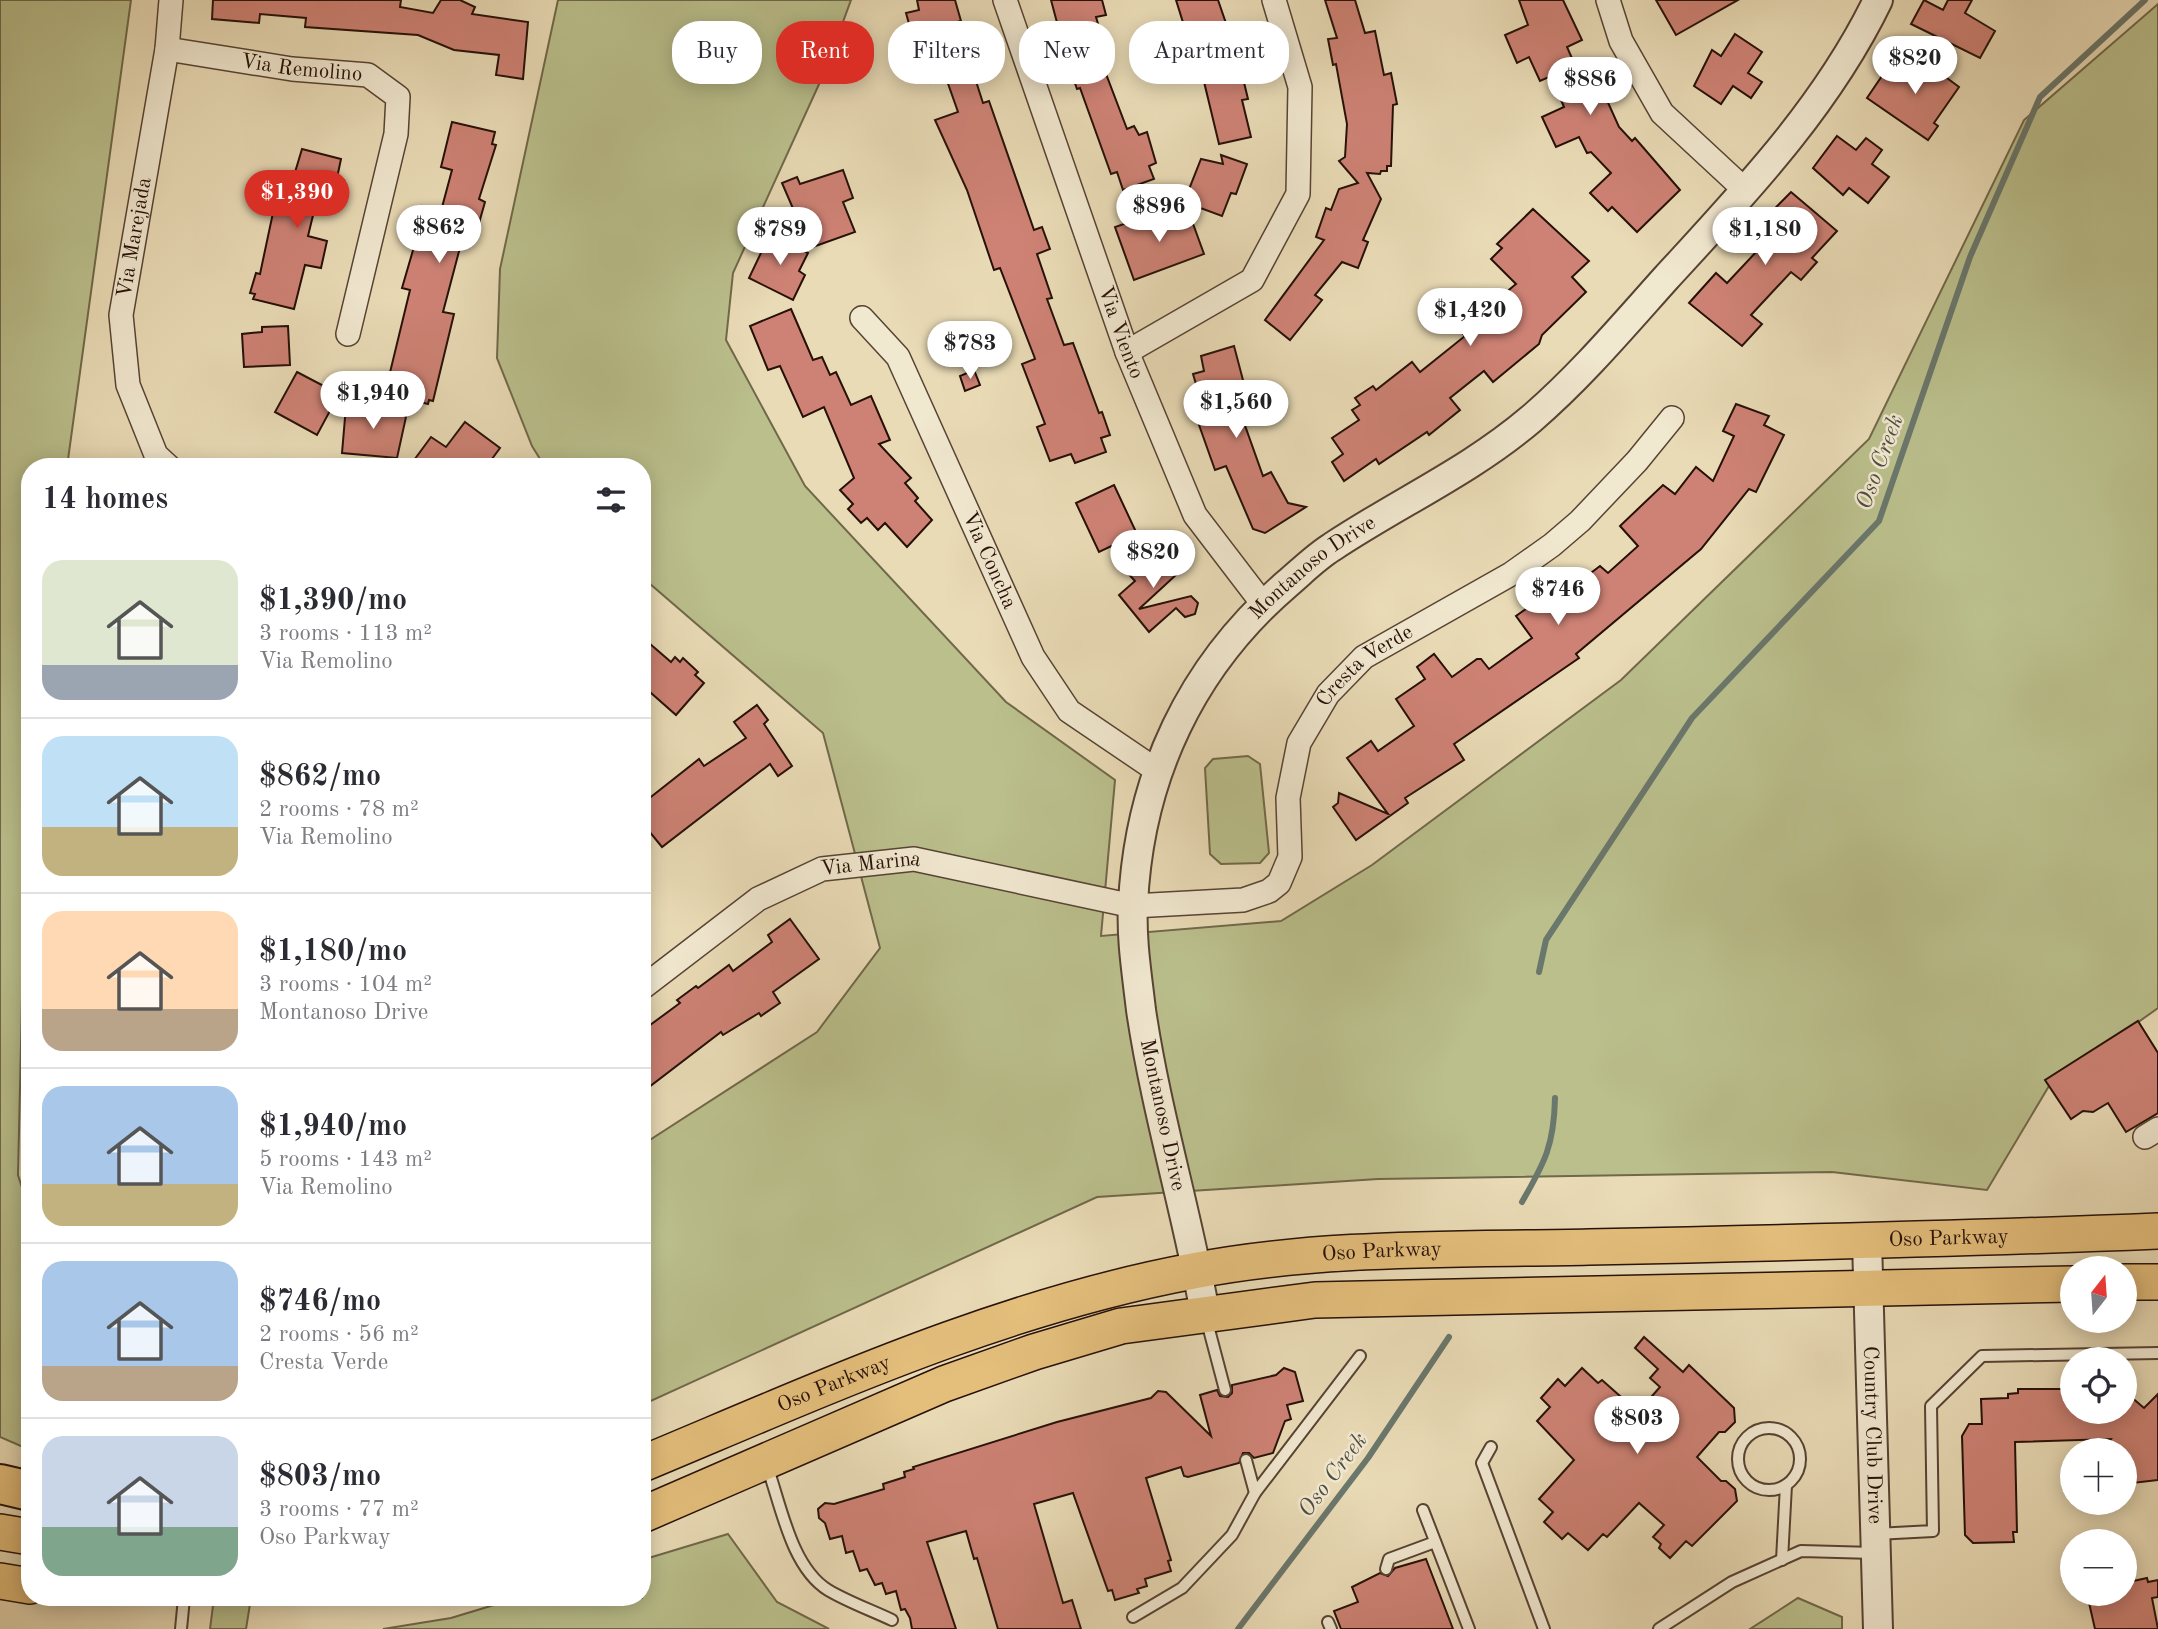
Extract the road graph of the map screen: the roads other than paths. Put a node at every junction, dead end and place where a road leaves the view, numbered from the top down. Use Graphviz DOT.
graph roads {
  1 [pos="171,0"];
  2 [pos="1005,0"];
  3 [pos="1273,0"];
  4 [pos="1608,0"];
  5 [pos="1878,0"];
  6 [pos="167,49"];
  7 [pos="1746,191"];
  8 [pos="862,318"];
  9 [pos="348,334"];
  10 [pos="1127,352"];
  11 [pos="1672,418"];
  12 [pos="159,458"];
  13 [pos="1263,604"];
  14 [pos="1156,770"];
  15 [pos="1133,906"];
  16 [pos="651,981"];
  17 [pos="2158,1231"];
  18 [pos="1867,1241"];
  19 [pos="1197,1270"];
  20 [pos="2137,1282"];
  21 [pos="2158,1282"];
  22 [pos="2060,1283"];
  23 [pos="1869,1289"];
  24 [pos="1205,1313"];
  25 [pos="2158,1353"];
  26 [pos="1360,1356"];
  27 [pos="1225,1390"];
  28 [pos="1491,1447"];
  29 [pos="651,1460"];
  30 [pos="1246,1460"];
  31 [pos="766,1461"];
  32 [pos="0,1484"];
  33 [pos="1786,1485"];
  34 [pos="21,1489"];
  35 [pos="1255,1493"];
  36 [pos="1423,1510"];
  37 [pos="651,1511"];
  38 [pos="0,1532"];
  39 [pos="21,1536"];
  40 [pos="1435,1542"];
  41 [pos="1876,1543"];
  42 [pos="1782,1560"];
  43 [pos="1387,1569"];
  44 [pos="0,1581"];
  45 [pos="21,1584"];
  46 [pos="183,1606"];
  47 [pos="1133,1617"];
  48 [pos="892,1620"];
  49 [pos="181,1629"];
  50 [pos="1469,1629"];
  51 [pos="1544,1629"];
  52 [pos="1659,1629"];
  53 [pos="1878,1629"];
  1 -- 6 [label="street, Via Marejada"];
  2 -- 10 [label="street, Via Viento"];
  3 -- 10 [label="street"];
  4 -- 7 [label="street"];
  5 -- 7 [label="street, Montanoso Drive"];
  6 -- 9 [label="street, Via Remolino"];
  6 -- 12 [label="street, Via Marejada"];
  7 -- 13 [label="street, Montanoso Drive"];
  8 -- 14 [label="street, Via Concha"];
  10 -- 13 [label="street, Via Viento"];
  11 -- 15 [label="street, Cresta Verde"];
  13 -- 14 [label="street, Montanoso Drive"];
  14 -- 15 [label="street, Montanoso Drive"];
  15 -- 16 [label="street, Via Marina"];
  15 -- 19 [label="street, Montanoso Drive"];
  17 -- 18 [label="main road, Oso Parkway"];
  18 -- 19 [label="main road, Oso Parkway"];
  18 -- 23 [label="street, Country Club Drive"];
  19 -- 24 [label="street, Montanoso Drive"];
  19 -- 29 [label="main road, Oso Parkway"];
  20 -- 21 [label="main road"];
  22 -- 23 [label="main road, Oso Parkway"];
  23 -- 24 [label="main road, Oso Parkway"];
  23 -- 41 [label="street, Country Club Drive"];
  24 -- 27 [label="lane"];
  24 -- 31 [label="main road, Oso Parkway"];
  25 -- 41 [label="lane"];
  26 -- 35 [label="lane"];
  28 -- 51 [label="lane"];
  30 -- 35 [label="lane"];
  31 -- 37 [label="main road, Oso Parkway"];
  31 -- 48 [label="lane"];
  32 -- 34 [label="highway"];
  33 -- 33 [label="lane"];
  33 -- 42 [label="lane"];
  35 -- 47 [label="lane"];
  36 -- 40 [label="lane"];
  38 -- 39 [label="main road"];
  40 -- 43 [label="lane"];
  40 -- 50 [label="lane"];
  41 -- 42 [label="lane"];
  41 -- 53 [label="street, Country Club Drive"];
  42 -- 52 [label="lane"];
  44 -- 45 [label="main road"];
  46 -- 49 [label="lane"];
}
